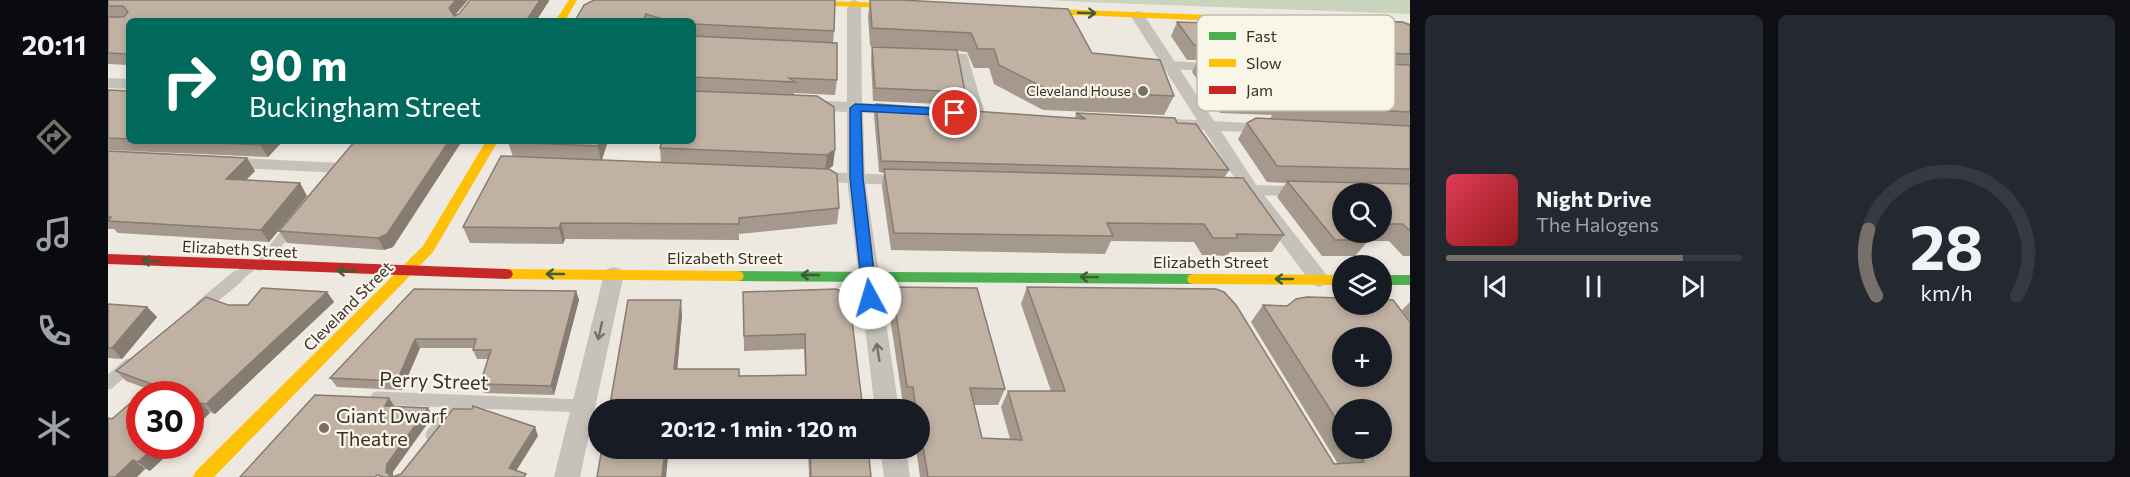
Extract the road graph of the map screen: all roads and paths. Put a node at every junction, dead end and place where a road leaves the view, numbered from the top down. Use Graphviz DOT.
graph roads {
  1 [pos="573,0"];
  2 [pos="760,0"];
  3 [pos="855,4"];
  4 [pos="926,7"];
  5 [pos="1018,10"];
  6 [pos="1137,15"];
  7 [pos="1197,17"];
  8 [pos="562,18"];
  9 [pos="1403,26"];
  10 [pos="1410,37"];
  11 [pos="919,55"];
  12 [pos="1169,65"];
  13 [pos="1197,66"];
  14 [pos="108,83"];
  15 [pos="126,84"];
  16 [pos="786,104"];
  17 [pos="855,108"];
  18 [pos="1197,108"];
  19 [pos="911,111"];
  20 [pos="1199,111"];
  21 [pos="955,113"];
  22 [pos="1151,123"];
  23 [pos="1209,126"];
  24 [pos="1292,129"];
  25 [pos="491,144"];
  26 [pos="347,159"];
  27 [pos="224,162"];
  28 [pos="340,168"];
  29 [pos="332,177"];
  30 [pos="810,177"];
  31 [pos="856,178"];
  32 [pos="904,180"];
  33 [pos="1245,190"];
  34 [pos="1308,191"];
  35 [pos="297,220"];
  36 [pos="108,259"];
  37 [pos="254,267"];
  38 [pos="404,273"];
  39 [pos="614,274"];
  40 [pos="867,275"];
  41 [pos="1319,279"];
  42 [pos="1332,280"];
  43 [pos="1392,280"];
  44 [pos="1410,280"];
  45 [pos="196,311"];
  46 [pos="143,354"];
  47 [pos="108,383"];
  48 [pos="284,394"];
  49 [pos="304,394"];
  50 [pos="358,397"];
  51 [pos="885,399"];
  52 [pos="458,402"];
  53 [pos="582,406"];
  54 [pos="422,449"];
  55 [pos="895,459"];
  56 [pos="202,477"];
  57 [pos="567,477"];
  58 [pos="897,477"];
  1 -- 8 [label="main road"];
  2 -- 3 [label="main road"];
  3 -- 4 [label="main road"];
  3 -- 17 [label="street"];
  5 -- 6 [label="main road, one-way"];
  6 -- 7 [label="main road"];
  6 -- 12 [label="street"];
  9 -- 10 [label="street"];
  11 -- 21 [label="street"];
  12 -- 13 [label="lane"];
  12 -- 18 [label="street"];
  14 -- 15 [label="street"];
  16 -- 17 [label="street"];
  17 -- 19 [label="street"];
  17 -- 31 [label="street"];
  20 -- 23 [label="street"];
  22 -- 23 [label="street"];
  23 -- 24 [label="street"];
  23 -- 33 [label="street"];
  25 -- 38 [label="main road, Cleveland Street"];
  26 -- 28 [label="lane"];
  27 -- 28 [label="lane"];
  28 -- 29 [label="lane"];
  30 -- 31 [label="lane"];
  31 -- 32 [label="lane"];
  31 -- 40 [label="street"];
  33 -- 34 [label="lane"];
  33 -- 41 [label="street"];
  35 -- 37 [label="lane"];
  37 -- 36 [label="main road, Elizabeth Street, one-way"];
  38 -- 37 [label="main road, Elizabeth Street, one-way"];
  37 -- 45 [label="lane"];
  39 -- 38 [label="main road, Elizabeth Street, one-way"];
  38 -- 48 [label="main road, Cleveland Street"];
  40 -- 39 [label="main road, Elizabeth Street, one-way"];
  39 -- 53 [label="street, one-way"];
  41 -- 40 [label="main road, Elizabeth Street, one-way"];
  51 -- 40 [label="street, one-way"];
  41 -- 42 [label="main road, Elizabeth Street"];
  43 -- 44 [label="main road"];
  46 -- 47 [label="lane"];
  48 -- 49 [label="lane"];
  48 -- 56 [label="main road, Cleveland Street"];
  50 -- 52 [label="lane, Perry Street"];
  52 -- 53 [label="lane, Perry Street"];
  52 -- 54 [label="lane"];
  53 -- 57 [label="street"];
  55 -- 58 [label="street"];
}
